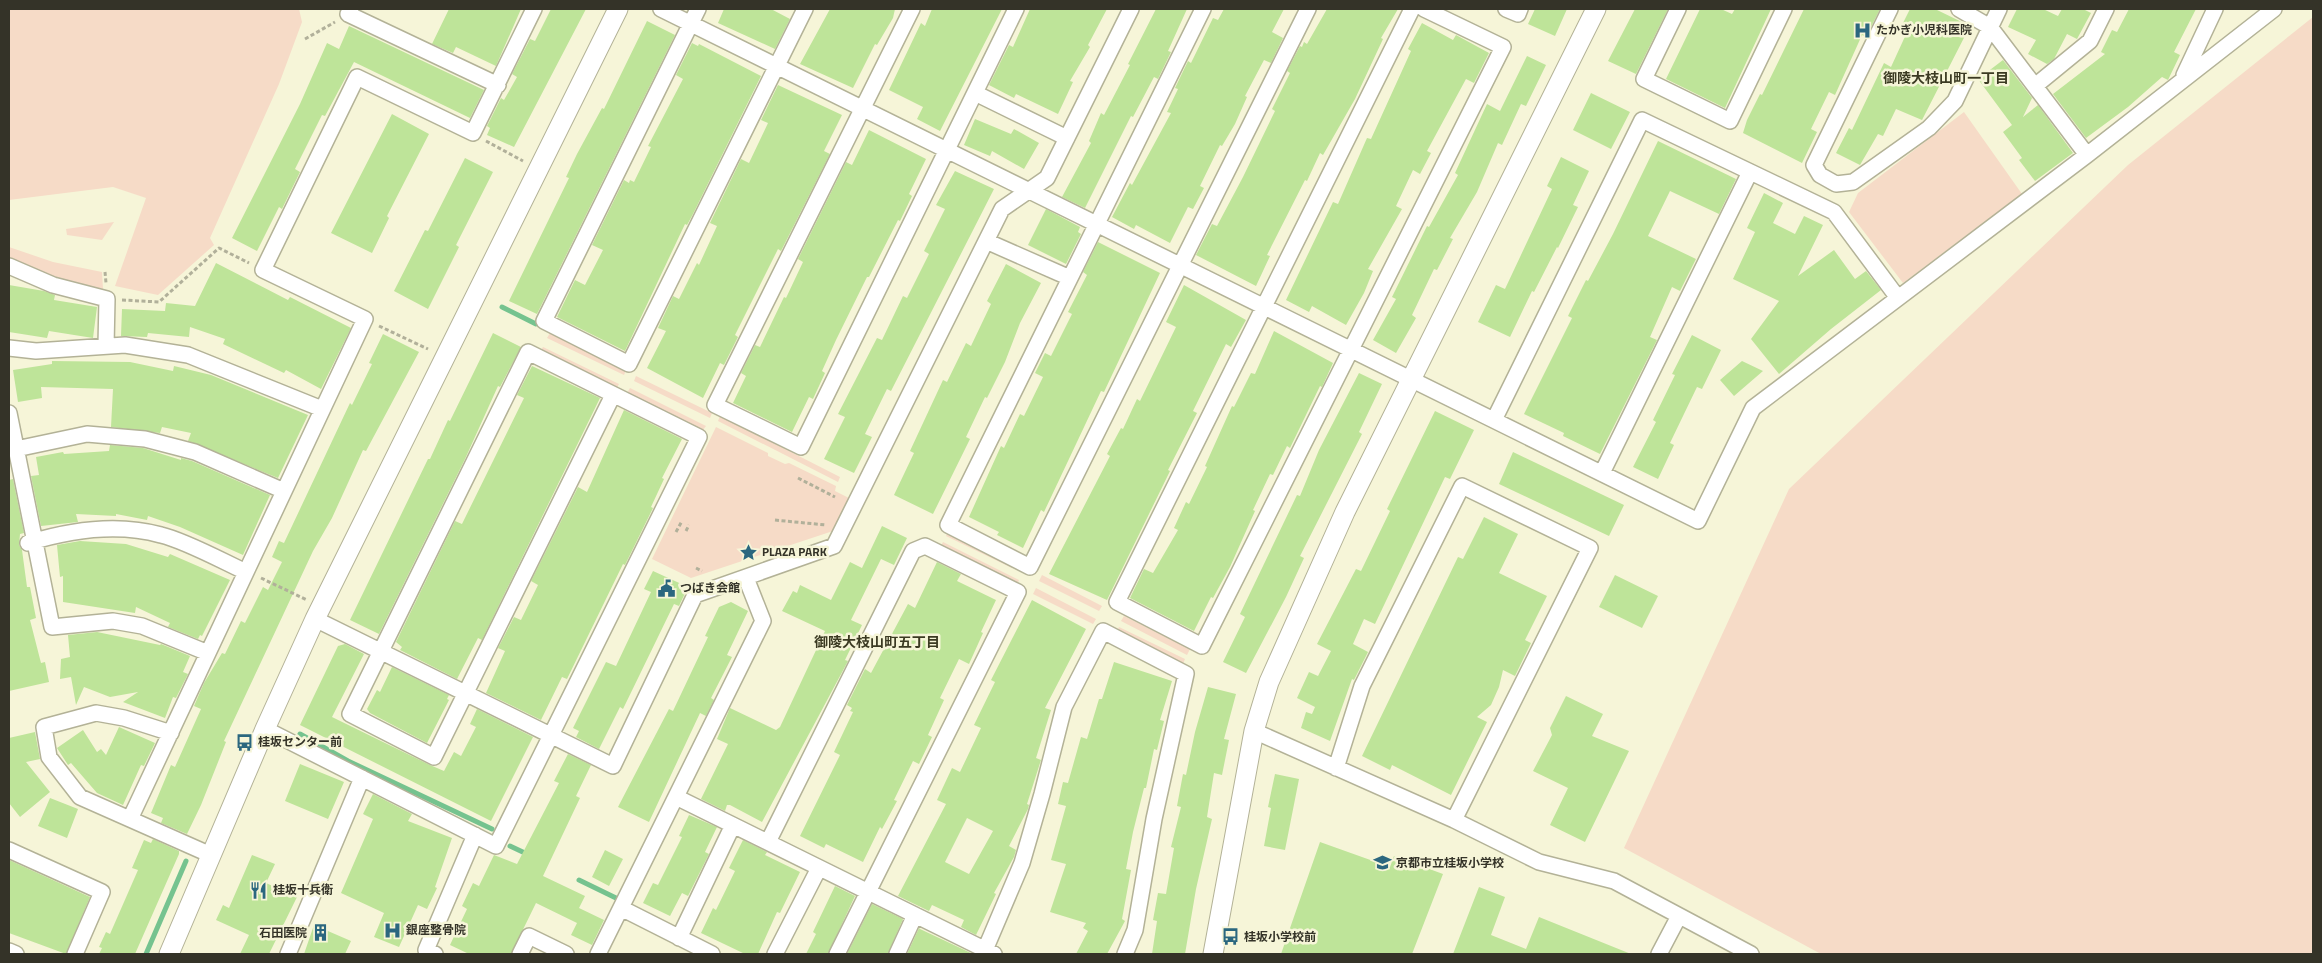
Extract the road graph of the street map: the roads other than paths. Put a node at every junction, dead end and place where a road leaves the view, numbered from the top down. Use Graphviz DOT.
graph roads {
  1 [pos="534,9"];
  2 [pos="618,9"];
  3 [pos="660,9"];
  4 [pos="698,9"];
  5 [pos="805,9"];
  6 [pos="912,9"];
  7 [pos="1016,9"];
  8 [pos="1131,9"];
  9 [pos="1203,9"];
  10 [pos="1308,9"];
  11 [pos="1412,9"];
  12 [pos="1424,9"];
  13 [pos="1506,9"];
  14 [pos="1520,9"];
  15 [pos="1596,9"];
  16 [pos="1678,9"];
  17 [pos="1784,9"];
  18 [pos="1890,9"];
  19 [pos="1959,9"];
  20 [pos="1999,9"];
  21 [pos="2106,9"];
  22 [pos="2215,9"];
  23 [pos="2274,9"];
  24 [pos="350,11"];
  25 [pos="690,24"];
  26 [pos="1990,27"];
  27 [pos="777,66"];
  28 [pos="2182,79"];
  29 [pos="498,85"];
  30 [pos="2034,86"];
  31 [pos="975,93"];
  32 [pos="862,108"];
  33 [pos="1067,138"];
  34 [pos="947,150"];
  35 [pos="2086,155"];
  36 [pos="1750,172"];
  37 [pos="1029,191"];
  38 [pos="1097,224"];
  39 [pos="986,241"];
  40 [pos="1180,265"];
  41 [pos="9,266"];
  42 [pos="1070,278"];
  43 [pos="1898,298"];
  44 [pos="1264,307"];
  45 [pos="106,346"];
  46 [pos="9,348"];
  47 [pos="1351,350"];
  48 [pos="1411,379"];
  49 [pos="614,394"];
  50 [pos="322,409"];
  51 [pos="9,413"];
  52 [pos="1494,420"];
  53 [pos="16,449"];
  54 [pos="1602,473"];
  55 [pos="284,491"];
  56 [pos="32,542"];
  57 [pos="246,572"];
  58 [pos="746,578"];
  59 [pos="315,619"];
  60 [pos="380,651"];
  61 [pos="208,653"];
  62 [pos="465,693"];
  63 [pos="265,729"];
  64 [pos="1254,731"];
  65 [pos="171,732"];
  66 [pos="551,736"];
  67 [pos="1336,768"];
  68 [pos="362,778"];
  69 [pos="676,797"];
  70 [pos="130,819"];
  71 [pos="1454,820"];
  72 [pos="733,825"];
  73 [pos="475,835"];
  74 [pos="768,842"];
  75 [pos="9,850"];
  76 [pos="211,855"];
  77 [pos="819,868"];
  78 [pos="868,892"];
  79 [pos="621,908"];
  80 [pos="915,915"];
  81 [pos="1679,916"];
  82 [pos="679,938"];
  83 [pos="9,951"];
  84 [pos="991,953"];
  85 [pos="16,954"];
  86 [pos="75,954"];
  87 [pos="169,954"];
  88 [pos="288,954"];
  89 [pos="435,954"];
  90 [pos="520,954"];
  91 [pos="566,954"];
  92 [pos="598,954"];
  93 [pos="712,954"];
  94 [pos="775,954"];
  95 [pos="837,954"];
  96 [pos="897,954"];
  97 [pos="1125,954"];
  98 [pos="1213,954"];
  99 [pos="1659,954"];
  100 [pos="1750,954"];
  1 -- 29 [label="street"];
  2 -- 59 [label="street"];
  3 -- 25 [label="street"];
  4 -- 25 [label="street"];
  5 -- 27 [label="street"];
  6 -- 32 [label="street"];
  7 -- 31 [label="street"];
  8 -- 33 [label="street"];
  9 -- 38 [label="street"];
  10 -- 40 [label="street"];
  11 -- 44 [label="street"];
  12 -- 47 [label="street"];
  13 -- 14 [label="street"];
  15 -- 48 [label="street"];
  16 -- 17 [label="street"];
  18 -- 26 [label="street"];
  19 -- 26 [label="street"];
  20 -- 26 [label="street"];
  21 -- 30 [label="street"];
  22 -- 28 [label="street"];
  23 -- 28 [label="street"];
  24 -- 29 [label="street"];
  25 -- 27 [label="street"];
  25 -- 27 [label="street"];
  26 -- 30 [label="street"];
  27 -- 32 [label="street"];
  28 -- 35 [label="street"];
  29 -- 50 [label="street"];
  30 -- 35 [label="street"];
  31 -- 33 [label="street"];
  31 -- 34 [label="street"];
  32 -- 34 [label="street"];
  32 -- 34 [label="street"];
  33 -- 37 [label="street"];
  34 -- 37 [label="street"];
  35 -- 43 [label="street"];
  36 -- 43 [label="street"];
  36 -- 52 [label="street"];
  36 -- 54 [label="street"];
  37 -- 38 [label="street"];
  37 -- 39 [label="street"];
  38 -- 40 [label="street"];
  38 -- 42 [label="street"];
  39 -- 42 [label="street"];
  39 -- 58 [label="street"];
  40 -- 42 [label="street"];
  40 -- 44 [label="street"];
  41 -- 45 [label="street"];
  43 -- 54 [label="street"];
  44 -- 47 [label="street"];
  44 -- 47 [label="street"];
  45 -- 46 [label="street"];
  45 -- 50 [label="street"];
  47 -- 48 [label="street"];
  48 -- 52 [label="street"];
  48 -- 64 [label="street"];
  49 -- 60 [label="street"];
  49 -- 62 [label="street"];
  49 -- 66 [label="street"];
  50 -- 55 [label="street"];
  51 -- 53 [label="street"];
  52 -- 54 [label="street"];
  53 -- 55 [label="street"];
  53 -- 56 [label="street"];
  55 -- 57 [label="street"];
  56 -- 57 [label="street"];
  56 -- 61 [label="street"];
  57 -- 61 [label="street"];
  58 -- 66 [label="street"];
  58 -- 69 [label="street"];
  59 -- 60 [label="street"];
  59 -- 63 [label="street"];
  60 -- 62 [label="street"];
  60 -- 62 [label="street"];
  61 -- 65 [label="street"];
  62 -- 66 [label="street"];
  63 -- 68 [label="street"];
  63 -- 76 [label="street"];
  64 -- 67 [label="street"];
  64 -- 98 [label="street"];
  65 -- 70 [label="street"];
  65 -- 70 [label="street"];
  66 -- 73 [label="street"];
  67 -- 71 [label="street"];
  67 -- 71 [label="street"];
  68 -- 73 [label="street"];
  68 -- 88 [label="street"];
  69 -- 72 [label="street"];
  69 -- 79 [label="street"];
  70 -- 76 [label="street"];
  71 -- 81 [label="street"];
  72 -- 74 [label="street"];
  72 -- 82 [label="street"];
  73 -- 89 [label="street"];
  74 -- 77 [label="street"];
  74 -- 78 [label="street"];
  75 -- 86 [label="street"];
  76 -- 87 [label="street"];
  77 -- 78 [label="street"];
  77 -- 94 [label="street"];
  78 -- 80 [label="street"];
  78 -- 95 [label="street"];
  79 -- 82 [label="street"];
  79 -- 92 [label="street"];
  80 -- 84 [label="street"];
  80 -- 96 [label="street"];
  81 -- 99 [label="street"];
  81 -- 100 [label="street"];
  82 -- 93 [label="street"];
  83 -- 85 [label="street"];
  84 -- 97 [label="street"];
  90 -- 91 [label="street"];
}
